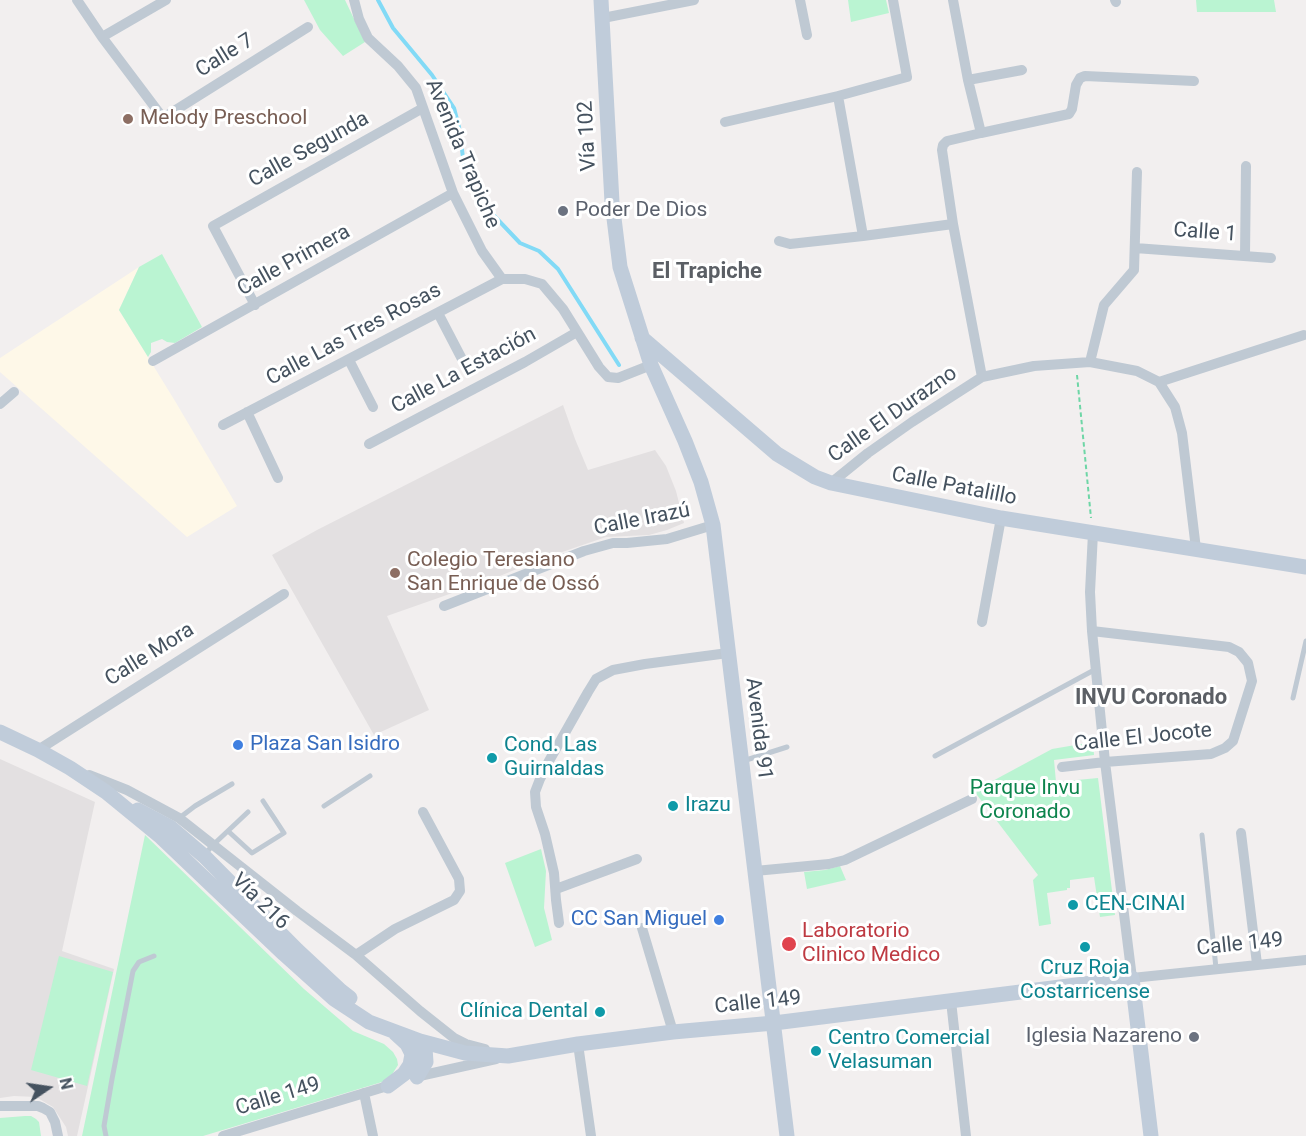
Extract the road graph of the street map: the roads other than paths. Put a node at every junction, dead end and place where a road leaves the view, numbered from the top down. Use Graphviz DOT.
graph roads {
  1 [pos="77,0"];
  2 [pos="166,0"];
  3 [pos="354,0"];
  4 [pos="601,0"];
  5 [pos="694,0"];
  6 [pos="800,0"];
  7 [pos="893,0"];
  8 [pos="953,0"];
  9 [pos="603,18"];
  10 [pos="308,27"];
  11 [pos="807,35"];
  12 [pos="102,37"];
  13 [pos="1022,70"];
  14 [pos="969,80"];
  15 [pos="1194,81"];
  16 [pos="838,96"];
  17 [pos="423,108"];
  18 [pos="725,122"];
  19 [pos="981,133"];
  20 [pos="1246,166"];
  21 [pos="1137,172"];
  22 [pos="453,193"];
  23 [pos="953,224"];
  24 [pos="863,236"];
  25 [pos="779,241"];
  26 [pos="1135,248"];
  27 [pos="1245,256"];
  28 [pos="1271,258"];
  29 [pos="502,279"];
  30 [pos="630,297"];
  31 [pos="255,304"];
  32 [pos="438,313"];
  33 [pos="577,332"];
  34 [pos="1304,335"];
  35 [pos="642,338"];
  36 [pos="349,360"];
  37 [pos="463,361"];
  38 [pos="657,361"];
  39 [pos="153,362"];
  40 [pos="1090,362"];
  41 [pos="982,377"];
  42 [pos="1159,382"];
  43 [pos="14,392"];
  44 [pos="0,404"];
  45 [pos="373,407"];
  46 [pos="247,412"];
  47 [pos="223,425"];
  48 [pos="369,444"];
  49 [pos="278,478"];
  50 [pos="831,483"];
  51 [pos="1001,518"];
  52 [pos="713,525"];
  53 [pos="1093,533"];
  54 [pos="1196,549"];
  55 [pos="1306,567"];
  56 [pos="284,594"];
  57 [pos="444,606"];
  58 [pos="982,622"];
  59 [pos="1092,631"];
  60 [pos="1306,642"];
  61 [pos="728,653"];
  62 [pos="1096,669"];
  63 [pos="1293,698"];
  64 [pos="0,732"];
  65 [pos="787,747"];
  66 [pos="38,750"];
  67 [pos="935,756"];
  68 [pos="741,762"];
  69 [pos="1106,762"];
  70 [pos="1062,767"];
  71 [pos="70,768"];
  72 [pos="370,776"];
  73 [pos="232,784"];
  74 [pos="106,792"];
  75 [pos="972,799"];
  76 [pos="263,801"];
  77 [pos="324,806"];
  78 [pos="248,812"];
  79 [pos="423,812"];
  80 [pos="175,822"];
  81 [pos="228,831"];
  82 [pos="1242,833"];
  83 [pos="1202,835"];
  84 [pos="209,850"];
  85 [pos="637,860"];
  86 [pos="755,871"];
  87 [pos="556,889"];
  88 [pos="559,923"];
  89 [pos="642,928"];
  90 [pos="356,955"];
  91 [pos="154,956"];
  92 [pos="1306,960"];
  93 [pos="1257,964"];
  94 [pos="1216,969"];
  95 [pos="1132,978"];
  96 [pos="951,1001"];
  97 [pos="774,1023"];
  98 [pos="392,1030"];
  99 [pos="673,1032"];
  100 [pos="420,1041"];
  101 [pos="578,1044"];
  102 [pos="508,1056"];
  103 [pos="417,1077"];
  104 [pos="388,1086"];
  105 [pos="364,1093"];
  106 [pos="0,1106"];
  107 [pos="58,1136"];
  108 [pos="106,1136"];
  109 [pos="223,1136"];
  110 [pos="373,1136"];
  111 [pos="591,1136"];
  112 [pos="787,1136"];
  113 [pos="966,1136"];
  114 [pos="1152,1136"];
  1 -- 12 [label="street"];
  2 -- 12 [label="street"];
  3 -- 17 [label="street, Avenida Trapiche"];
  4 -- 9 [label="main road, Vía 102"];
  5 -- 9 [label="street"];
  6 -- 11 [label="street"];
  7 -- 16 [label="street"];
  8 -- 14 [label="street"];
  9 -- 30 [label="main road, Vía 102"];
  10 -- 12 [label="street, Calle 7"];
  13 -- 14 [label="street"];
  14 -- 19 [label="street"];
  15 -- 19 [label="street"];
  16 -- 18 [label="street"];
  16 -- 24 [label="street"];
  17 -- 22 [label="street, Avenida Trapiche"];
  17 -- 31 [label="street, Calle Segunda"];
  19 -- 23 [label="street"];
  20 -- 27 [label="street"];
  21 -- 26 [label="street"];
  22 -- 29 [label="street, Avenida Trapiche"];
  22 -- 31 [label="street, Calle Primera"];
  23 -- 24 [label="street"];
  23 -- 41 [label="street"];
  24 -- 25 [label="street"];
  26 -- 27 [label="street, Calle 1"];
  26 -- 40 [label="street"];
  27 -- 28 [label="street, Calle 1"];
  29 -- 32 [label="street, Calle Las Tres Rosas"];
  29 -- 33 [label="street"];
  30 -- 35 [label="main road, Vía 102"];
  30 -- 38 [label="main road"];
  31 -- 39 [label="street, Calle Primera"];
  32 -- 36 [label="street, Calle Las Tres Rosas"];
  32 -- 37 [label="street"];
  33 -- 38 [label="street"];
  33 -- 48 [label="street, Calle La Estación"];
  34 -- 42 [label="street"];
  35 -- 38 [label="main road, Avenida 91"];
  36 -- 45 [label="street"];
  36 -- 46 [label="street, Calle Las Tres Rosas"];
  38 -- 50 [label="main road, Calle Patalillo"];
  38 -- 52 [label="main road, Avenida 91"];
  40 -- 41 [label="street, Calle El Durazno"];
  40 -- 42 [label="street, Calle El Durazno"];
  41 -- 50 [label="street, Calle El Durazno"];
  42 -- 54 [label="street"];
  43 -- 44 [label="street"];
  46 -- 47 [label="street, Calle Las Tres Rosas"];
  46 -- 49 [label="street"];
  50 -- 51 [label="main road, Calle Patalillo"];
  51 -- 53 [label="main road, Calle Patalillo"];
  51 -- 58 [label="street"];
  52 -- 57 [label="street, Calle Irazú"];
  52 -- 61 [label="main road, Avenida 91"];
  53 -- 54 [label="main road, Calle Patalillo"];
  53 -- 59 [label="street"];
  54 -- 55 [label="main road, Calle Patalillo"];
  56 -- 66 [label="street, Calle Mora"];
  59 -- 62 [label="street"];
  59 -- 69 [label="street, Calle El Jocote"];
  60 -- 63 [label="lane"];
  61 -- 68 [label="main road, Avenida 91"];
  61 -- 87 [label="street"];
  62 -- 67 [label="lane"];
  62 -- 69 [label="street"];
  64 -- 66 [label="main road, Vía 216"];
  65 -- 68 [label="lane"];
  66 -- 71 [label="main road, Vía 216"];
  68 -- 86 [label="main road, Avenida 91"];
  69 -- 70 [label="street, Calle El Jocote"];
  69 -- 95 [label="street"];
  71 -- 74 [label="main road, Vía 216"];
  71 -- 80 [label="street"];
  72 -- 77 [label="lane"];
  73 -- 80 [label="lane"];
  74 -- 80 [label="main road, Vía 216"];
  74 -- 98 [label="main road, Vía 216"];
  75 -- 86 [label="street"];
  76 -- 81 [label="lane"];
  78 -- 81 [label="lane"];
  79 -- 90 [label="street"];
  80 -- 84 [label="main road, Vía 216"];
  81 -- 84 [label="lane"];
  82 -- 93 [label="street"];
  83 -- 94 [label="lane"];
  84 -- 90 [label="street"];
  84 -- 98 [label="main road, Vía 216"];
  85 -- 87 [label="street"];
  86 -- 97 [label="main road, Avenida 91"];
  87 -- 88 [label="street"];
  89 -- 99 [label="street"];
  90 -- 102 [label="street"];
  91 -- 108 [label="lane"];
  92 -- 93 [label="street, Calle 149"];
  93 -- 94 [label="street, Calle 149"];
  94 -- 95 [label="street, Calle 149"];
  95 -- 96 [label="main road, Calle 149"];
  95 -- 114 [label="main road"];
  96 -- 97 [label="main road, Calle 149"];
  96 -- 113 [label="street"];
  97 -- 99 [label="main road, Calle 149"];
  97 -- 112 [label="main road, Avenida 91"];
  98 -- 100 [label="main road, Vía 216"];
  98 -- 104 [label="main road"];
  99 -- 101 [label="main road, Calle 149"];
  100 -- 102 [label="main road, Vía 216"];
  100 -- 103 [label="main road"];
  101 -- 102 [label="main road, Calle 149"];
  101 -- 111 [label="street"];
  102 -- 103 [label="street, Calle 149"];
  103 -- 104 [label="street, Calle 149"];
  104 -- 105 [label="street, Calle 149"];
  105 -- 109 [label="street, Calle 149"];
  105 -- 110 [label="street"];
  106 -- 107 [label="street"];
}
